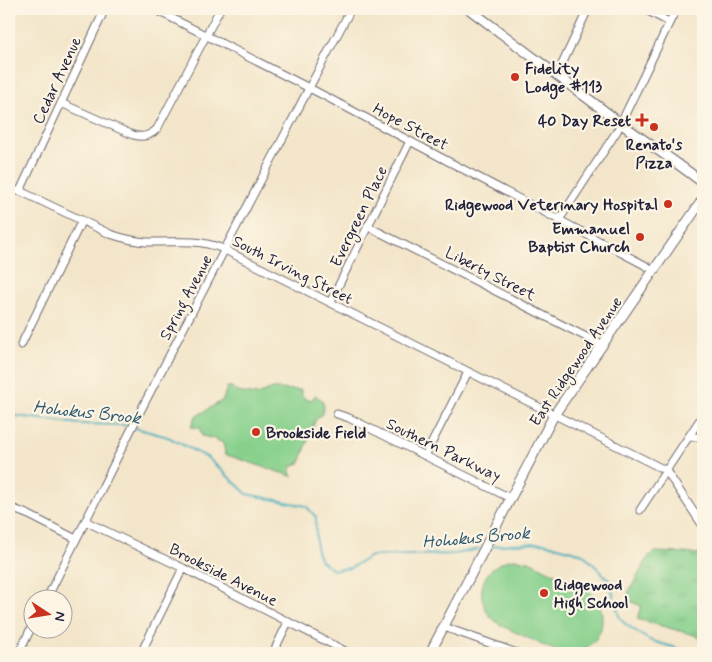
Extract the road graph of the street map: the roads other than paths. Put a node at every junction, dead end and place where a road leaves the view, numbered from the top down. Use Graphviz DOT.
graph roads {
  1 [pos="104,9"];
  2 [pos="154,9"];
  3 [pos="220,9"];
  4 [pos="351,9"];
  5 [pos="469,9"];
  6 [pos="588,9"];
  7 [pos="644,9"];
  8 [pos="676,9"];
  9 [pos="669,22"];
  10 [pos="208,35"];
  11 [pos="557,75"];
  12 [pos="309,88"];
  13 [pos="61,103"];
  14 [pos="621,124"];
  15 [pos="410,141"];
  16 [pos="703,183"];
  17 [pos="9,191"];
  18 [pos="20,191"];
  19 [pos="703,199"];
  20 [pos="82,220"];
  21 [pos="559,220"];
  22 [pos="367,226"];
  23 [pos="225,250"];
  24 [pos="654,270"];
  25 [pos="330,303"];
  26 [pos="21,345"];
  27 [pos="602,345"];
  28 [pos="468,372"];
  29 [pos="337,414"];
  30 [pos="554,415"];
  31 [pos="703,415"];
  32 [pos="689,437"];
  33 [pos="703,437"];
  34 [pos="425,456"];
  35 [pos="666,471"];
  36 [pos="510,498"];
  37 [pos="9,507"];
  38 [pos="640,510"];
  39 [pos="700,514"];
  40 [pos="85,521"];
  41 [pos="703,526"];
  42 [pos="76,539"];
  43 [pos="183,568"];
  44 [pos="51,590"];
  45 [pos="288,622"];
  46 [pos="444,627"];
  47 [pos="26,640"];
  48 [pos="9,648"];
  49 [pos="20,653"];
  50 [pos="141,653"];
  51 [pos="272,653"];
  52 [pos="349,653"];
  53 [pos="430,653"];
  54 [pos="518,653"];
  1 -- 13 [label="street, Cedar Avenue"];
  2 -- 10 [label="street, Hope Street"];
  3 -- 10 [label="street"];
  4 -- 12 [label="street, Spring Avenue"];
  5 -- 11 [label="main road"];
  6 -- 11 [label="street"];
  7 -- 9 [label="street"];
  8 -- 9 [label="street"];
  9 -- 14 [label="street"];
  10 -- 12 [label="street, Hope Street"];
  10 -- 13 [label="street"];
  11 -- 14 [label="main road"];
  12 -- 15 [label="street, Hope Street"];
  12 -- 23 [label="street, Spring Avenue"];
  13 -- 18 [label="street, Cedar Avenue"];
  14 -- 16 [label="main road"];
  14 -- 21 [label="street"];
  15 -- 21 [label="street, Hope Street"];
  15 -- 22 [label="street, Evergreen Place"];
  17 -- 18 [label="street, South Irving Street"];
  18 -- 20 [label="street, South Irving Street"];
  19 -- 24 [label="main road, East Ridgewood Avenue"];
  20 -- 23 [label="street, South Irving Street"];
  20 -- 26 [label="street"];
  21 -- 24 [label="street, Hope Street"];
  22 -- 25 [label="street, Evergreen Place"];
  22 -- 27 [label="street, Liberty Street"];
  23 -- 25 [label="street, South Irving Street"];
  23 -- 40 [label="street, Spring Avenue"];
  24 -- 27 [label="main road, East Ridgewood Avenue"];
  25 -- 28 [label="street, South Irving Street"];
  27 -- 30 [label="main road, East Ridgewood Avenue"];
  28 -- 30 [label="street, South Irving Street"];
  28 -- 34 [label="street"];
  29 -- 34 [label="street, Southern Parkway"];
  30 -- 35 [label="street, South Irving Street"];
  30 -- 36 [label="main road, East Ridgewood Avenue"];
  31 -- 32 [label="street"];
  32 -- 33 [label="street"];
  32 -- 35 [label="street"];
  34 -- 36 [label="street, Southern Parkway"];
  35 -- 38 [label="street"];
  35 -- 39 [label="street"];
  36 -- 46 [label="main road, East Ridgewood Avenue"];
  37 -- 42 [label="street"];
  39 -- 41 [label="street"];
  40 -- 42 [label="street, Spring Avenue"];
  40 -- 43 [label="street, Brookside Avenue"];
  42 -- 44 [label="street, Spring Avenue"];
  43 -- 45 [label="street, Brookside Avenue"];
  43 -- 50 [label="street"];
  45 -- 51 [label="street"];
  45 -- 52 [label="street, Brookside Avenue"];
  46 -- 53 [label="main road, East Ridgewood Avenue"];
  46 -- 54 [label="street"];
  47 -- 49 [label="street"];
  48 -- 49 [label="street"];
}
